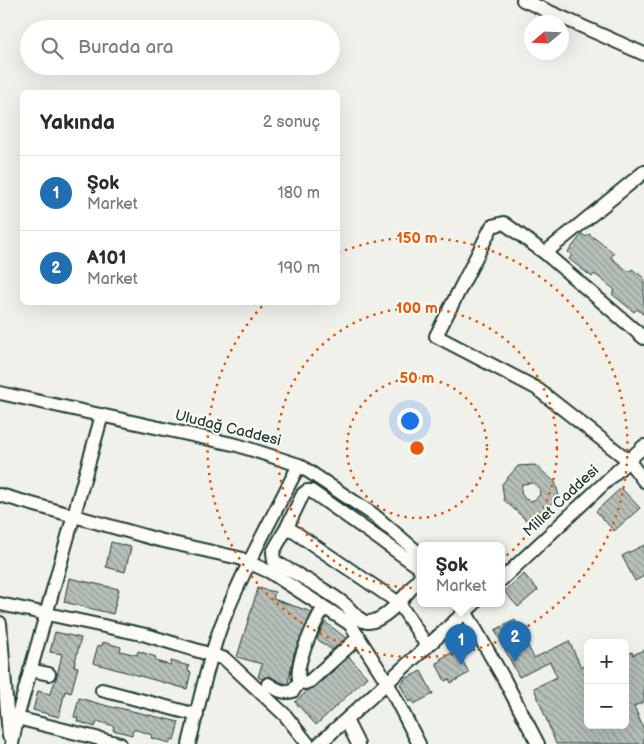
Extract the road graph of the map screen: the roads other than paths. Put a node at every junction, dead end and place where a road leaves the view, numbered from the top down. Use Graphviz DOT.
graph roads {
  1 [pos="523,0"];
  2 [pos="644,54"];
  3 [pos="644,172"];
  4 [pos="545,253"];
  5 [pos="644,338"];
  6 [pos="0,393"];
  7 [pos="102,415"];
  8 [pos="644,446"];
  9 [pos="628,460"];
  10 [pos="299,464"];
  11 [pos="644,481"];
  12 [pos="0,495"];
  13 [pos="73,517"];
  14 [pos="287,527"];
  15 [pos="417,552"];
  16 [pos="249,563"];
  17 [pos="417,566"];
  18 [pos="505,576"];
  19 [pos="417,579"];
  20 [pos="0,604"];
  21 [pos="399,604"];
  22 [pos="324,607"];
  23 [pos="466,607"];
  24 [pos="468,607"];
  25 [pos="46,613"];
  26 [pos="0,623"];
  27 [pos="359,637"];
  28 [pos="427,646"];
  29 [pos="211,655"];
  30 [pos="30,670"];
  31 [pos="49,674"];
  32 [pos="300,681"];
  33 [pos="387,682"];
  34 [pos="268,684"];
  35 [pos="102,690"];
  36 [pos="196,715"];
  37 [pos="16,718"];
  38 [pos="346,720"];
  39 [pos="11,744"];
  40 [pos="120,744"];
  41 [pos="190,744"];
  42 [pos="308,744"];
  43 [pos="319,744"];
  44 [pos="358,744"];
  45 [pos="419,744"];
  46 [pos="538,744"];
  1 -- 2 [label="street"];
  3 -- 4 [label="street"];
  4 -- 5 [label="street"];
  4 -- 9 [label="street"];
  6 -- 7 [label="street, Uludağ Caddesi"];
  7 -- 10 [label="street, Uludağ Caddesi"];
  7 -- 13 [label="street"];
  8 -- 9 [label="street, Millet Caddesi"];
  9 -- 11 [label="street"];
  9 -- 18 [label="street, Millet Caddesi"];
  10 -- 15 [label="street, Uludağ Caddesi"];
  10 -- 16 [label="street"];
  12 -- 13 [label="street"];
  13 -- 16 [label="street"];
  13 -- 25 [label="street"];
  14 -- 17 [label="street"];
  14 -- 21 [label="street"];
  14 -- 21 [label="street"];
  16 -- 22 [label="street"];
  16 -- 29 [label="street"];
  19 -- 21 [label="street"];
  20 -- 25 [label="street"];
  21 -- 28 [label="street"];
  22 -- 27 [label="street"];
  22 -- 32 [label="street"];
  23 -- 28 [label="street"];
  24 -- 46 [label="street"];
  25 -- 29 [label="street"];
  25 -- 30 [label="street"];
  26 -- 39 [label="street"];
  27 -- 32 [label="street"];
  27 -- 33 [label="street"];
  28 -- 33 [label="street"];
  29 -- 36 [label="street"];
  29 -- 42 [label="street"];
  30 -- 31 [label="street"];
  30 -- 37 [label="street"];
  32 -- 34 [label="street"];
  33 -- 38 [label="street"];
  33 -- 45 [label="street"];
  35 -- 36 [label="street"];
  36 -- 41 [label="street"];
  37 -- 39 [label="street"];
  37 -- 40 [label="street"];
  38 -- 43 [label="street"];
  38 -- 44 [label="street"];
}
